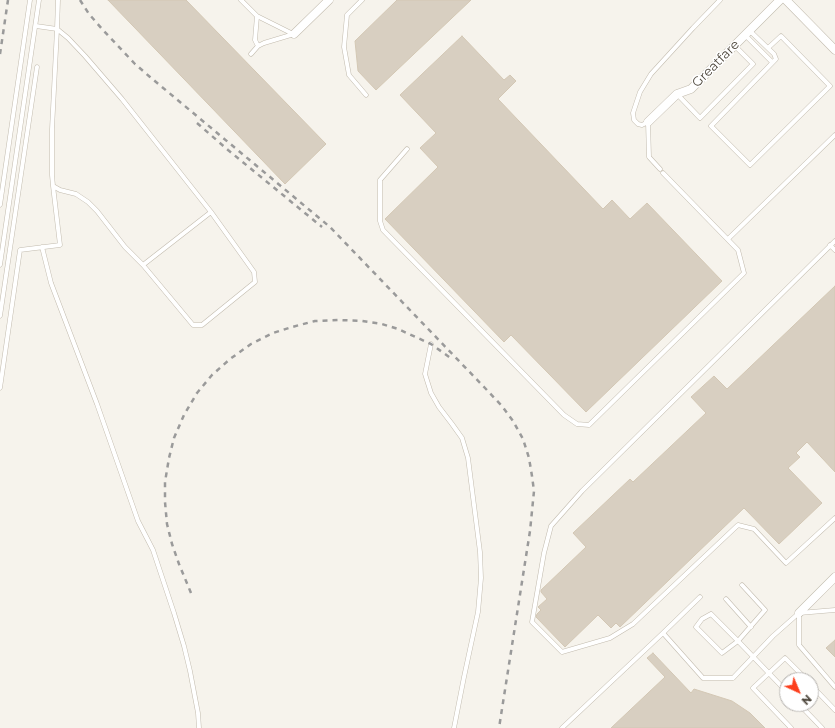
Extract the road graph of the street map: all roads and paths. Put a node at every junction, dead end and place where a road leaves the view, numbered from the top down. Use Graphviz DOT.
graph roads {
  1 [pos="30,0"];
  2 [pos="39,0"];
  3 [pos="58,0"];
  4 [pos="242,0"];
  5 [pos="329,0"];
  6 [pos="362,0"];
  7 [pos="720,0"];
  8 [pos="780,0"];
  9 [pos="786,0"];
  10 [pos="257,16"];
  11 [pos="36,26"];
  12 [pos="57,29"];
  13 [pos="747,33"];
  14 [pos="294,34"];
  15 [pos="258,46"];
  16 [pos="735,46"];
  17 [pos="768,48"];
  18 [pos="835,50"];
  19 [pos="251,54"];
  20 [pos="772,62"];
  21 [pos="37,67"];
  22 [pos="677,94"];
  23 [pos="366,95"];
  24 [pos="648,122"];
  25 [pos="835,135"];
  26 [pos="408,149"];
  27 [pos="53,186"];
  28 [pos="0,204"];
  29 [pos="211,212"];
  30 [pos="728,239"];
  31 [pos="835,241"];
  32 [pos="830,245"];
  33 [pos="42,247"];
  34 [pos="835,250"];
  35 [pos="0,264"];
  36 [pos="142,265"];
  37 [pos="0,316"];
  38 [pos="431,344"];
  39 [pos="1,374"];
  40 [pos="0,388"];
  41 [pos="835,518"];
  42 [pos="835,578"];
  43 [pos="742,584"];
  44 [pos="700,597"];
  45 [pos="726,599"];
  46 [pos="835,610"];
  47 [pos="799,613"];
  48 [pos="751,627"];
  49 [pos="663,633"];
  50 [pos="738,641"];
  51 [pos="753,656"];
  52 [pos="799,672"];
  53 [pos="769,673"];
  54 [pos="779,684"];
  55 [pos="835,687"];
  56 [pos="819,693"];
  57 [pos="835,710"];
  58 [pos="807,712"];
  59 [pos="199,728"];
  60 [pos="454,728"];
  61 [pos="562,728"];
  62 [pos="791,728"];
  63 [pos="822,728"];
  1 -- 28 [label="lane"];
  2 -- 11 [label="lane"];
  3 -- 12 [label="lane"];
  4 -- 10 [label="lane"];
  5 -- 14 [label="street"];
  6 -- 23 [label="lane"];
  7 -- 24 [label="lane"];
  8 -- 13 [label="street, Greatfare"];
  9 -- 18 [label="street"];
  10 -- 14 [label="lane"];
  10 -- 15 [label="lane"];
  11 -- 12 [label="lane"];
  11 -- 35 [label="lane"];
  12 -- 27 [label="lane"];
  12 -- 29 [label="lane"];
  13 -- 16 [label="street, Greatfare"];
  13 -- 17 [label="lane"];
  13 -- 20 [label="lane"];
  14 -- 15 [label="lane"];
  15 -- 19 [label="lane"];
  16 -- 22 [label="street, Greatfare"];
  16 -- 22 [label="lane"];
  17 -- 20 [label="lane"];
  17 -- 20 [label="lane"];
  21 -- 37 [label="lane"];
  22 -- 24 [label="street, Greatfare"];
  24 -- 30 [label="lane"];
  25 -- 30 [label="lane"];
  26 -- 30 [label="lane"];
  27 -- 33 [label="lane"];
  27 -- 36 [label="lane"];
  29 -- 36 [label="lane"];
  29 -- 36 [label="lane"];
  31 -- 32 [label="lane"];
  32 -- 34 [label="lane"];
  32 -- 41 [label="lane"];
  33 -- 39 [label="lane"];
  33 -- 59 [label="lane"];
  38 -- 60 [label="lane"];
  39 -- 40 [label="lane"];
  42 -- 47 [label="street"];
  43 -- 48 [label="lane"];
  44 -- 49 [label="lane"];
  45 -- 48 [label="lane"];
  46 -- 47 [label="lane"];
  47 -- 51 [label="lane"];
  47 -- 55 [label="lane"];
  48 -- 50 [label="lane"];
  49 -- 51 [label="lane"];
  49 -- 61 [label="lane"];
  50 -- 50 [label="lane"];
  50 -- 51 [label="lane"];
  51 -- 53 [label="lane"];
  52 -- 53 [label="lane"];
  53 -- 54 [label="lane"];
  53 -- 62 [label="lane"];
  56 -- 57 [label="lane"];
  58 -- 63 [label="lane"];
}
